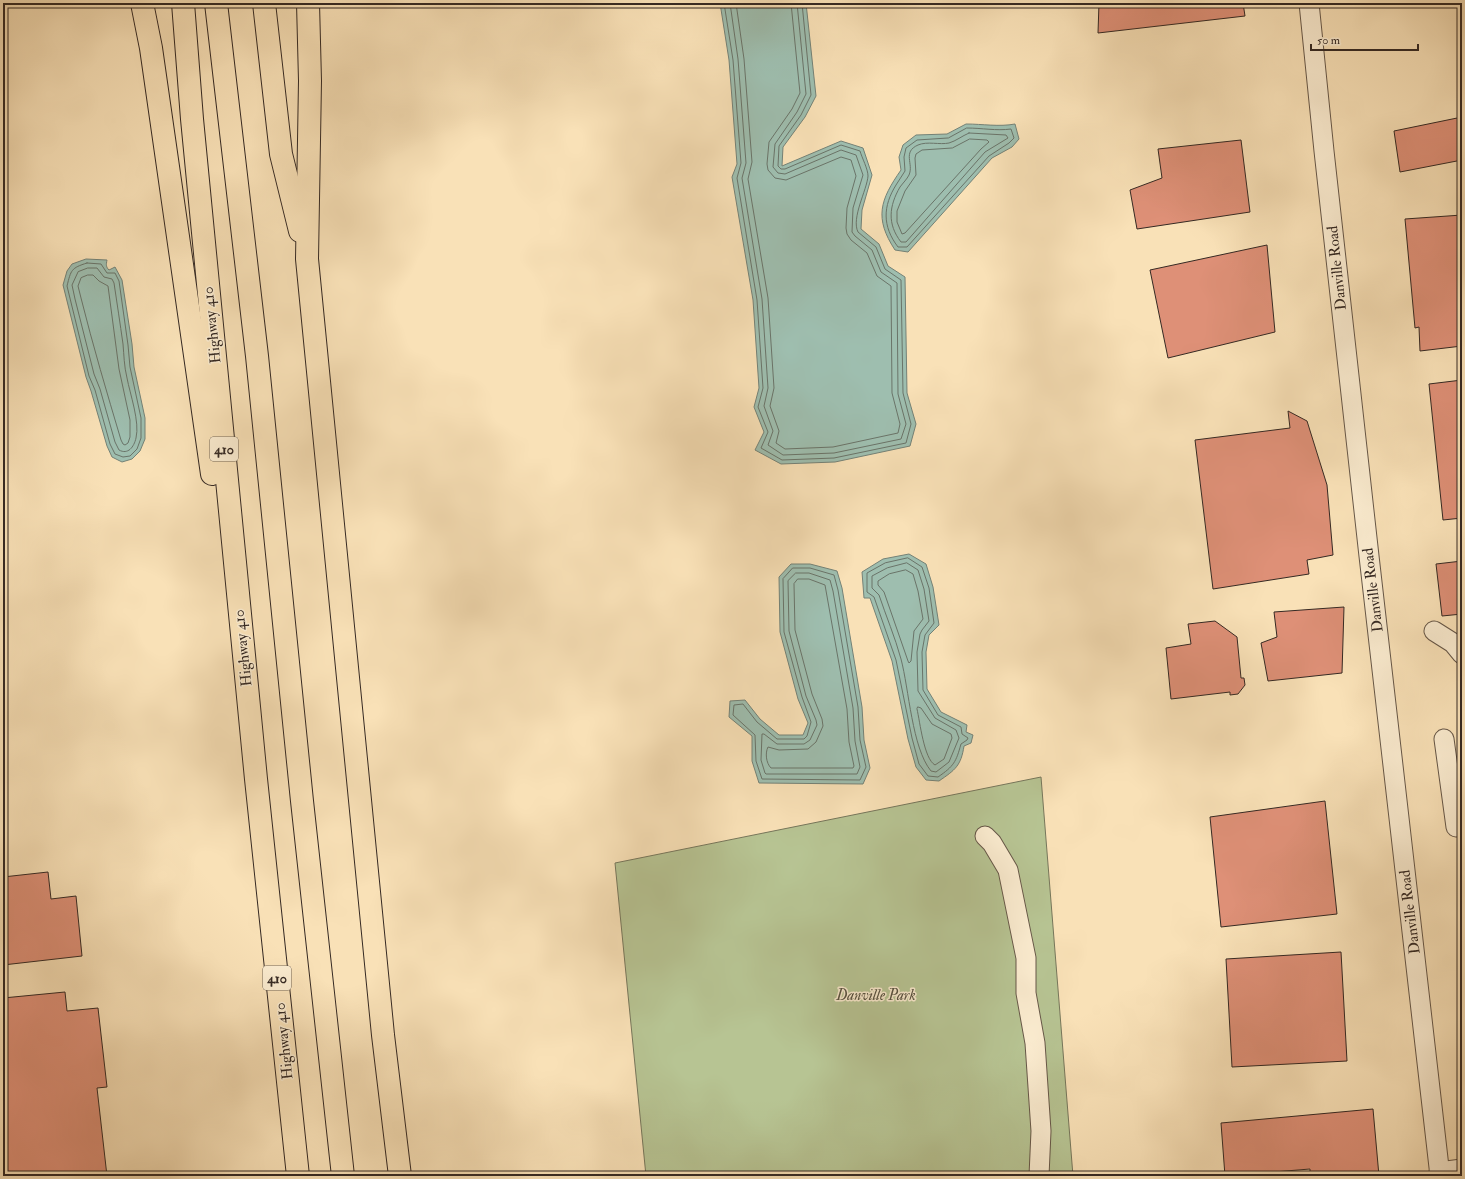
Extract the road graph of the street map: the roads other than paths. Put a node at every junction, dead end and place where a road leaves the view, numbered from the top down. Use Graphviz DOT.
graph roads {
  1 [pos="142,3"];
  2 [pos="175,3"];
  3 [pos="183,3"];
  4 [pos="216,3"];
  5 [pos="264,3"];
  6 [pos="308,3"];
  7 [pos="1309,3"];
  8 [pos="192,119"];
  9 [pos="307,259"];
  10 [pos="1434,631"];
  11 [pos="1459,646"];
  12 [pos="1444,740"];
  13 [pos="256,779"];
  14 [pos="1456,827"];
  15 [pos="985,836"];
  16 [pos="1462,1169"];
  17 [pos="1440,1174"];
  18 [pos="298,1176"];
  19 [pos="343,1176"];
  20 [pos="400,1176"];
  21 [pos="1039,1176"];
  1 -- 13 [label="highway"];
  2 -- 8 [label="highway"];
  3 -- 8 [label="highway"];
  4 -- 19 [label="highway"];
  5 -- 9 [label="highway"];
  6 -- 9 [label="highway"];
  7 -- 17 [label="street, Danville Road"];
  8 -- 13 [label="highway, Highway 410 / 410"];
  9 -- 20 [label="highway"];
  10 -- 11 [label="street"];
  12 -- 14 [label="street"];
  13 -- 18 [label="highway, Highway 410 / 410"];
  15 -- 21 [label="street"];
  16 -- 17 [label="street"];
}
